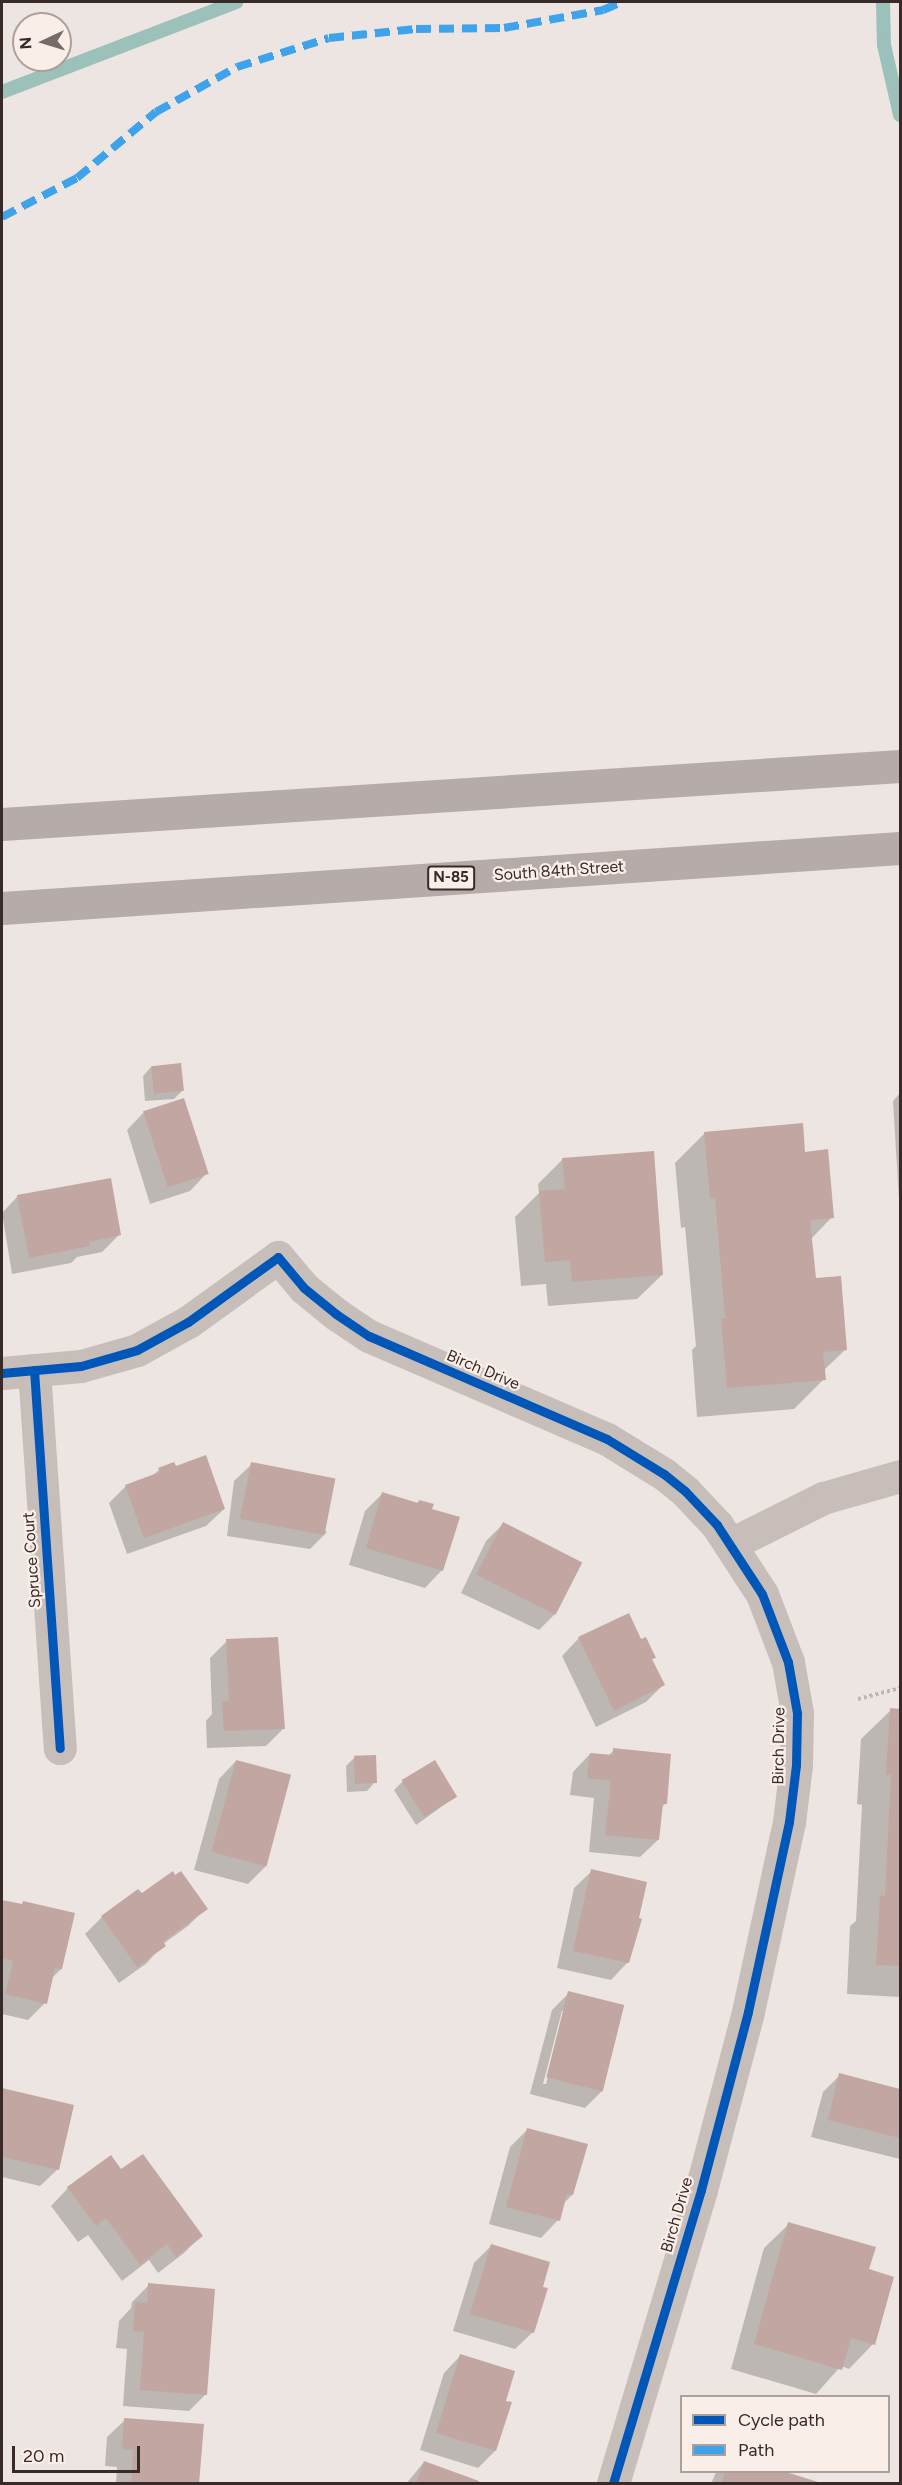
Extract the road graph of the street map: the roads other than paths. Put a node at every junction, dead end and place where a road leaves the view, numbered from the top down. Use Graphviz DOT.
graph roads {
  1 [pos="900,766"];
  2 [pos="2,824"];
  3 [pos="900,848"];
  4 [pos="2,908"];
  5 [pos="34,1370"];
  6 [pos="2,1373"];
  7 [pos="900,1476"];
  8 [pos="731,1544"];
  9 [pos="60,1748"];
  10 [pos="613,2484"];
  1 -- 2 [label="main road"];
  3 -- 4 [label="main road, South 84th Street / N-85"];
  5 -- 6 [label="street"];
  5 -- 8 [label="street, Birch Drive"];
  5 -- 9 [label="street, Spruce Court"];
  7 -- 8 [label="street"];
  8 -- 10 [label="street, Birch Drive"];
}
